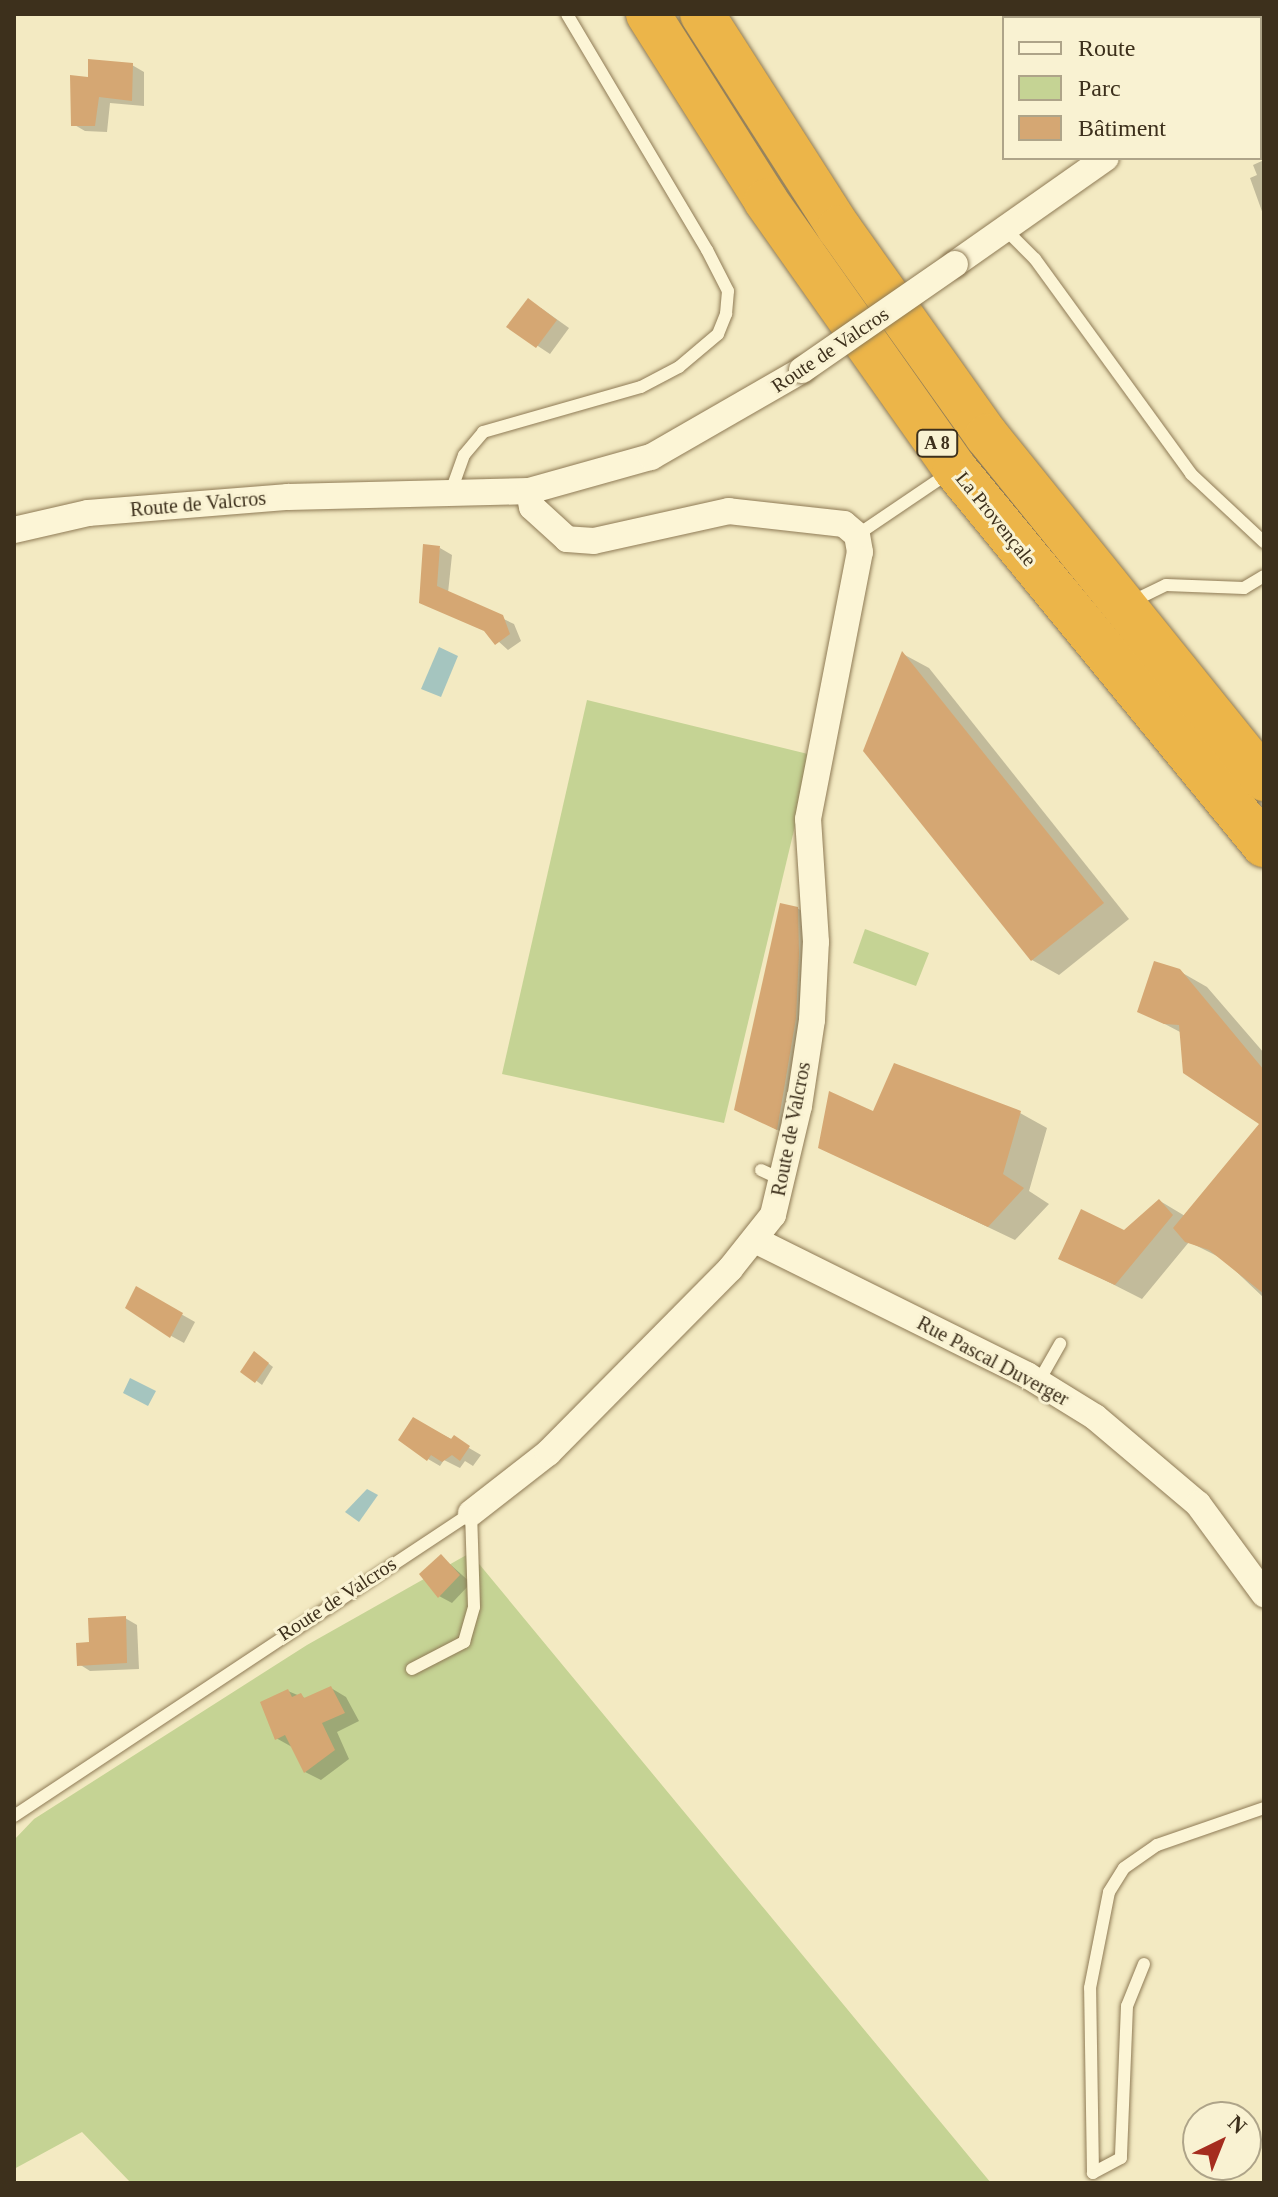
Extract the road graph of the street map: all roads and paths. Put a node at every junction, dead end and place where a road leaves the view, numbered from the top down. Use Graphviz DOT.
graph roads {
  1 [pos="567,14"];
  2 [pos="648,14"];
  3 [pos="702,14"];
  4 [pos="1103,160"];
  5 [pos="1005,229"];
  6 [pos="955,469"];
  7 [pos="529,491"];
  8 [pos="450,494"];
  9 [pos="14,530"];
  10 [pos="857,535"];
  11 [pos="1264,542"];
  12 [pos="1264,576"];
  13 [pos="1122,609"];
  14 [pos="1183,683"];
  15 [pos="1264,772"];
  16 [pos="1264,779"];
  17 [pos="1264,845"];
  18 [pos="755,1240"];
  19 [pos="1060,1344"];
  20 [pos="1039,1381"];
  21 [pos="471,1513"];
  22 [pos="1264,1594"];
  23 [pos="412,1669"];
  24 [pos="1264,1808"];
  25 [pos="14,1816"];
  26 [pos="1144,1964"];
  1 -- 8 [label="lane"];
  2 -- 6 [label="highway, La Provençale / A 8"];
  3 -- 13 [label="highway, A 8"];
  4 -- 5 [label="street, Route de Valcros"];
  5 -- 7 [label="street, Route de Valcros, bridge"];
  5 -- 11 [label="lane"];
  6 -- 10 [label="lane"];
  6 -- 17 [label="highway, La Provençale / A 8"];
  7 -- 8 [label="street, Route de Valcros"];
  7 -- 10 [label="street"];
  8 -- 9 [label="street, Route de Valcros"];
  10 -- 18 [label="street, Route de Valcros"];
  12 -- 13 [label="lane"];
  13 -- 14 [label="highway, A 8"];
  14 -- 15 [label="highway"];
  14 -- 16 [label="highway, A 8"];
  18 -- 20 [label="street, Rue Pascal Duverger"];
  18 -- 21 [label="street, Route de Valcros"];
  19 -- 20 [label="lane"];
  20 -- 22 [label="street, Rue Pascal Duverger"];
  21 -- 23 [label="lane"];
  21 -- 25 [label="lane, Route de Valcros"];
  24 -- 26 [label="lane"];
}
